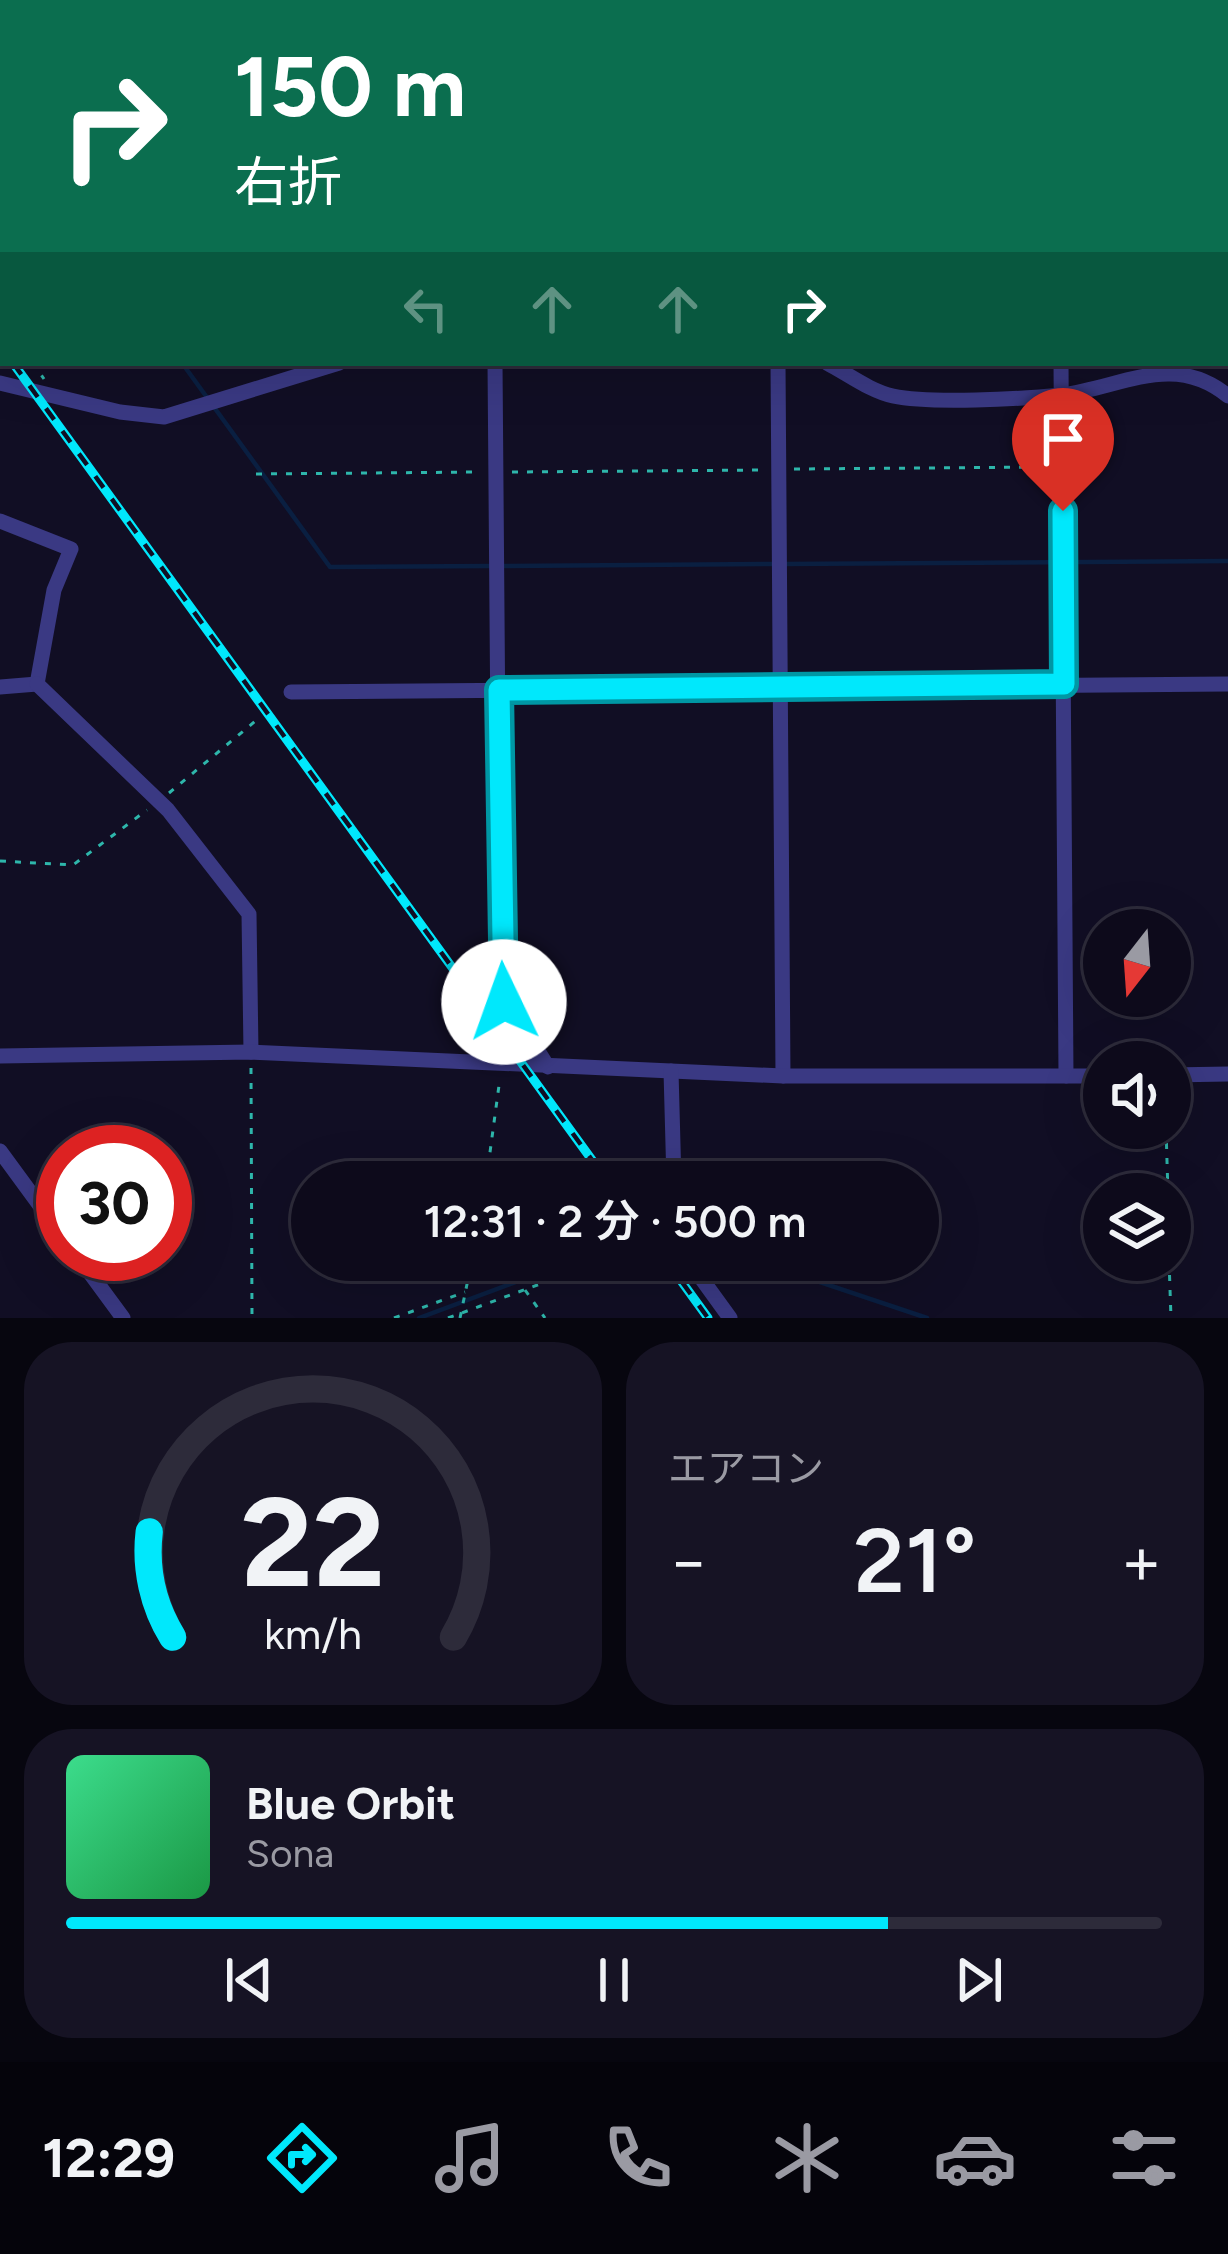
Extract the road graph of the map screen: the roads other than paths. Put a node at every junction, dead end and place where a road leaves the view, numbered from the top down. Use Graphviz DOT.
graph roads {
  1 [pos="330,366"];
  2 [pos="495,366"];
  3 [pos="778,366"];
  4 [pos="833,366"];
  5 [pos="1061,366"];
  6 [pos="7,384"];
  7 [pos="1062,394"];
  8 [pos="1228,396"];
  9 [pos="0,521"];
  10 [pos="37,684"];
  11 [pos="1064,684"];
  12 [pos="1228,684"];
  13 [pos="0,687"];
  14 [pos="782,688"];
  15 [pos="499,690"];
  16 [pos="291,692"];
  17 [pos="251,1052"];
  18 [pos="0,1056"];
  19 [pos="548,1067"];
  20 [pos="671,1071"];
  21 [pos="1228,1074"];
  22 [pos="1191,1075"];
  23 [pos="783,1076"];
  24 [pos="1066,1076"];
  25 [pos="1083,1076"];
  26 [pos="673,1161"];
  27 [pos="2,1163"];
  28 [pos="36,1204"];
  29 [pos="96,1281"];
  30 [pos="703,1281"];
  31 [pos="123,1318"];
  32 [pos="730,1318"];
  1 -- 6 [label="street"];
  2 -- 15 [label="street"];
  3 -- 14 [label="street"];
  4 -- 7 [label="street"];
  5 -- 7 [label="street"];
  7 -- 8 [label="street"];
  7 -- 11 [label="street"];
  9 -- 10 [label="street"];
  10 -- 13 [label="street"];
  10 -- 17 [label="street"];
  11 -- 12 [label="street"];
  11 -- 14 [label="street"];
  11 -- 24 [label="street"];
  14 -- 15 [label="street"];
  14 -- 23 [label="street"];
  15 -- 16 [label="street"];
  15 -- 19 [label="street"];
  17 -- 18 [label="street"];
  17 -- 19 [label="street"];
  19 -- 20 [label="street"];
  20 -- 23 [label="street"];
  20 -- 26 [label="street"];
  21 -- 22 [label="street"];
  23 -- 24 [label="street"];
  24 -- 25 [label="street"];
  27 -- 28 [label="street"];
  29 -- 31 [label="street"];
  30 -- 32 [label="street"];
}
